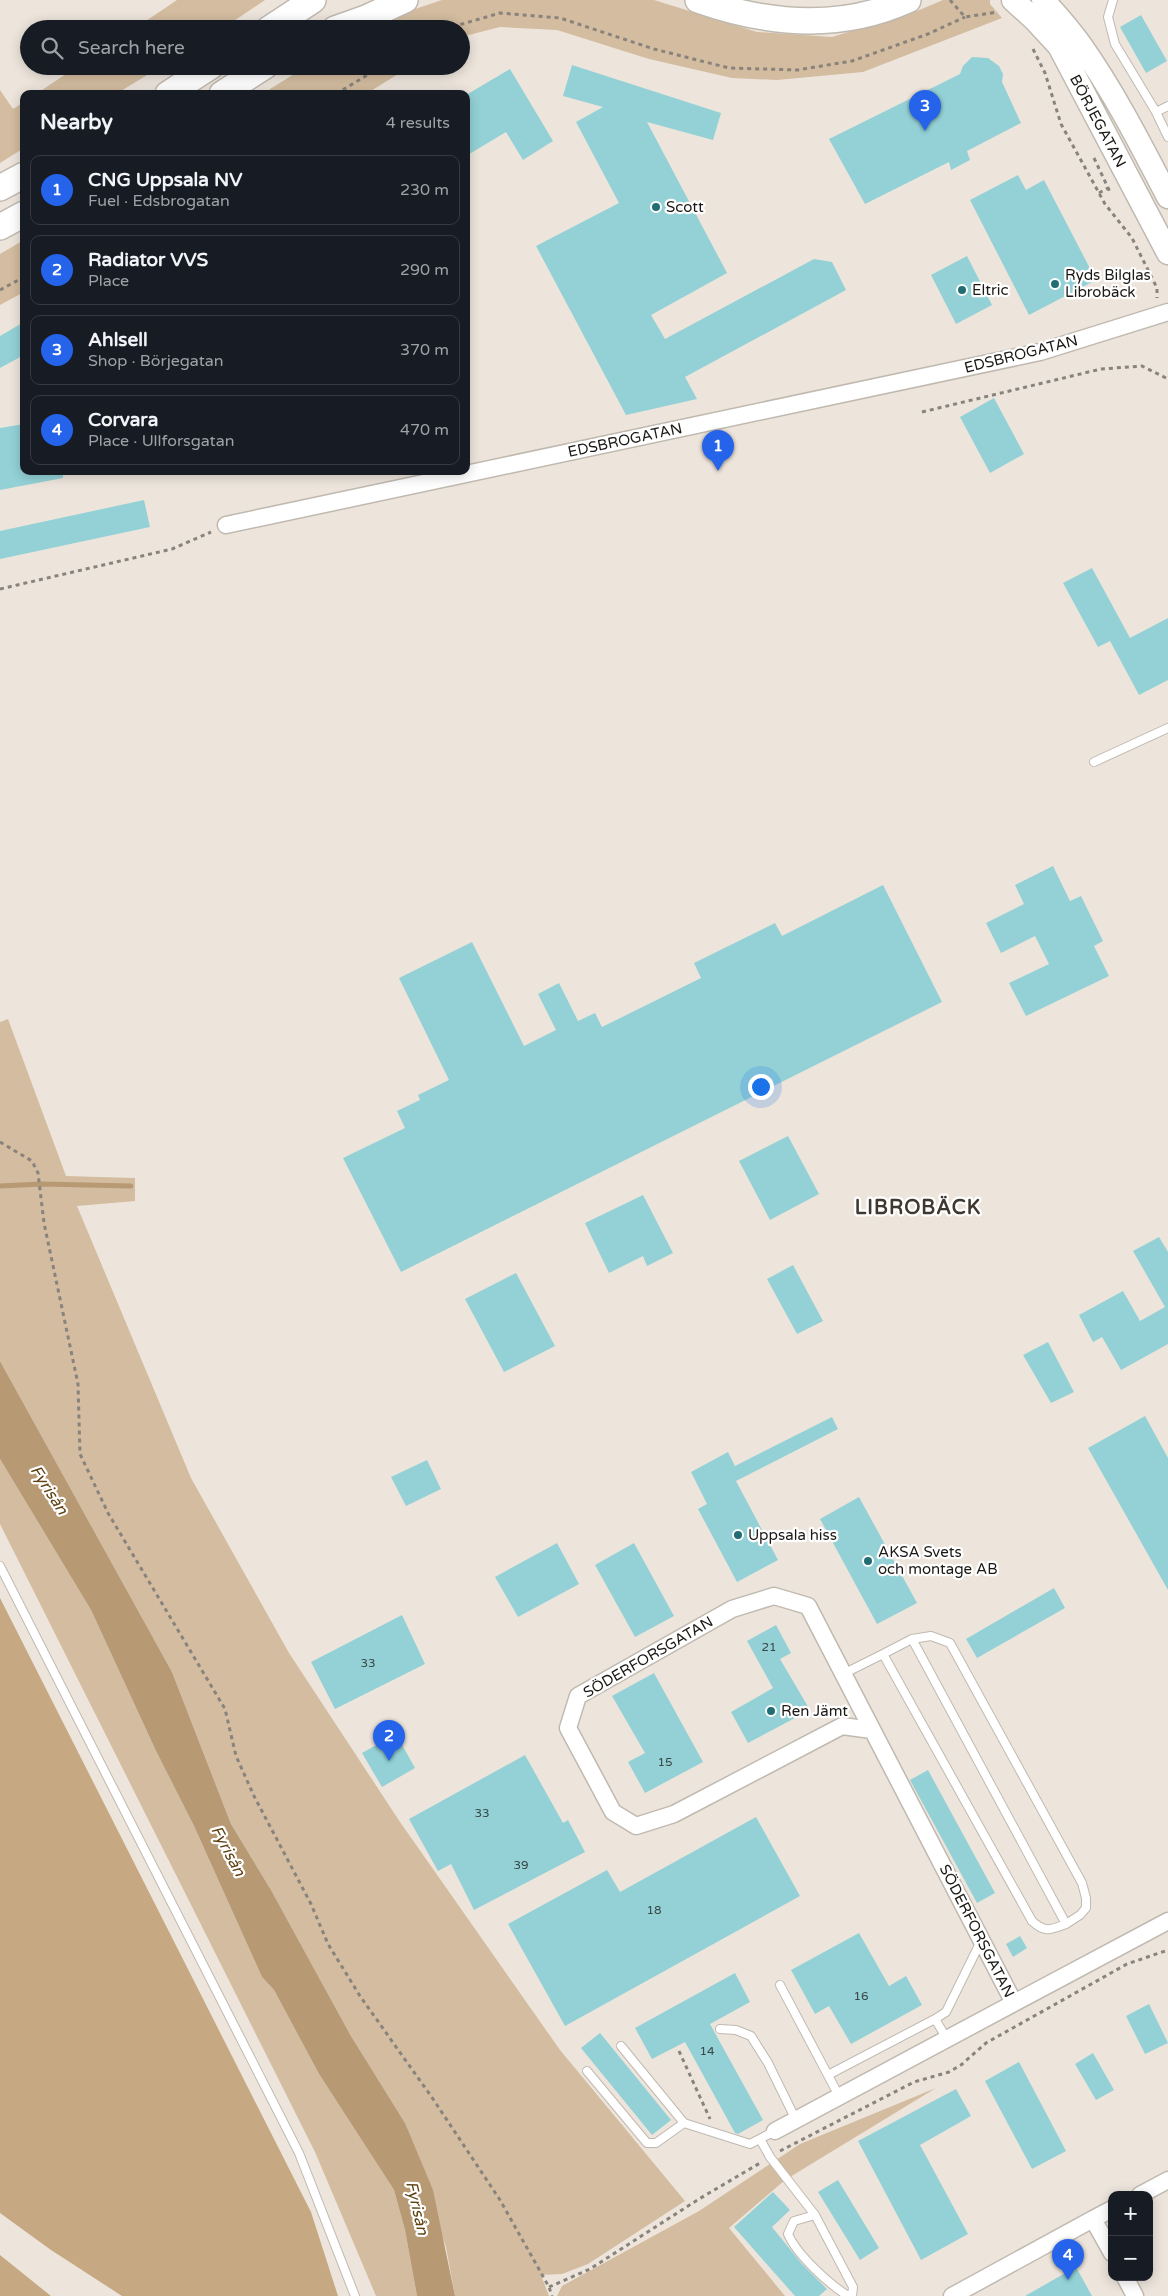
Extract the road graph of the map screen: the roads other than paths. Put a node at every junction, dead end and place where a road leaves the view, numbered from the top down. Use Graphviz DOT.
graph roads {
  1 [pos="313,0"];
  2 [pos="364,0"];
  3 [pos="405,0"];
  4 [pos="698,0"];
  5 [pos="908,0"];
  6 [pos="1043,0"];
  7 [pos="1113,0"];
  8 [pos="1007,6"];
  9 [pos="283,20"];
  10 [pos="335,20"];
  11 [pos="360,20"];
  12 [pos="197,75"];
  13 [pos="251,75"];
  14 [pos="174,90"];
  15 [pos="228,90"];
  16 [pos="1168,106"];
  17 [pos="1156,112"];
  18 [pos="1168,138"];
  19 [pos="20,176"];
  20 [pos="0,188"];
  21 [pos="1168,197"];
  22 [pos="20,216"];
  23 [pos="0,227"];
  24 [pos="1168,253"];
  25 [pos="1161,315"];
  26 [pos="470,473"];
  27 [pos="461,475"];
  28 [pos="226,525"];
  29 [pos="1168,728"];
  30 [pos="1094,762"];
  31 [pos="0,1566"];
  32 [pos="912,1639"];
  33 [pos="883,1654"];
  34 [pos="843,1674"];
  35 [pos="872,1730"];
  36 [pos="1168,1921"];
  37 [pos="1066,1924"];
  38 [pos="982,1939"];
  39 [pos="780,1985"];
  40 [pos="1014,2003"];
  41 [pos="934,2019"];
  42 [pos="720,2029"];
  43 [pos="947,2039"];
  44 [pos="621,2046"];
  45 [pos="587,2071"];
  46 [pos="828,2076"];
  47 [pos="840,2096"];
  48 [pos="796,2120"];
  49 [pos="684,2123"];
  50 [pos="775,2132"];
  51 [pos="760,2139"];
  52 [pos="1168,2180"];
  53 [pos="1147,2191"];
  54 [pos="1108,2211"];
  55 [pos="815,2215"];
  56 [pos="1093,2219"];
  57 [pos="1108,2246"];
  58 [pos="1127,2281"];
  59 [pos="355,2296"];
  60 [pos="848,2296"];
  61 [pos="852,2296"];
  62 [pos="952,2296"];
  63 [pos="1135,2296"];
  1 -- 9 [label="main road"];
  2 -- 10 [label="main road"];
  3 -- 11 [label="main road"];
  4 -- 5 [label="main road"];
  6 -- 21 [label="main road, BÖRJEGATAN"];
  7 -- 17 [label="lane"];
  8 -- 24 [label="main road, BÖRJEGATAN"];
  12 -- 14 [label="main road"];
  13 -- 15 [label="main road"];
  16 -- 17 [label="lane"];
  17 -- 18 [label="lane"];
  19 -- 20 [label="main road"];
  22 -- 23 [label="main road"];
  25 -- 26 [label="street, EDSBROGATAN"];
  27 -- 28 [label="street, EDSBROGATAN"];
  29 -- 30 [label="lane"];
  31 -- 59 [label="lane"];
  32 -- 33 [label="lane"];
  32 -- 37 [label="lane"];
  32 -- 37 [label="lane"];
  33 -- 34 [label="lane"];
  33 -- 37 [label="lane"];
  34 -- 35 [label="street, SÖDERFORSGATAN"];
  34 -- 35 [label="street, SÖDERFORSGATAN"];
  35 -- 38 [label="street, SÖDERFORSGATAN"];
  36 -- 40 [label="street, SÖDERFORSGATAN"];
  38 -- 40 [label="street, SÖDERFORSGATAN"];
  38 -- 41 [label="lane"];
  39 -- 46 [label="lane"];
  40 -- 43 [label="street"];
  41 -- 43 [label="lane"];
  41 -- 46 [label="lane"];
  42 -- 48 [label="lane"];
  43 -- 47 [label="street"];
  44 -- 49 [label="lane"];
  45 -- 49 [label="lane"];
  46 -- 47 [label="lane"];
  47 -- 48 [label="street"];
  48 -- 50 [label="street"];
  49 -- 51 [label="lane"];
  50 -- 51 [label="lane"];
  51 -- 55 [label="lane"];
  52 -- 53 [label="street"];
  54 -- 56 [label="street"];
  55 -- 60 [label="lane"];
  55 -- 61 [label="lane"];
  56 -- 57 [label="street"];
  56 -- 62 [label="street"];
  58 -- 63 [label="street"];
}
